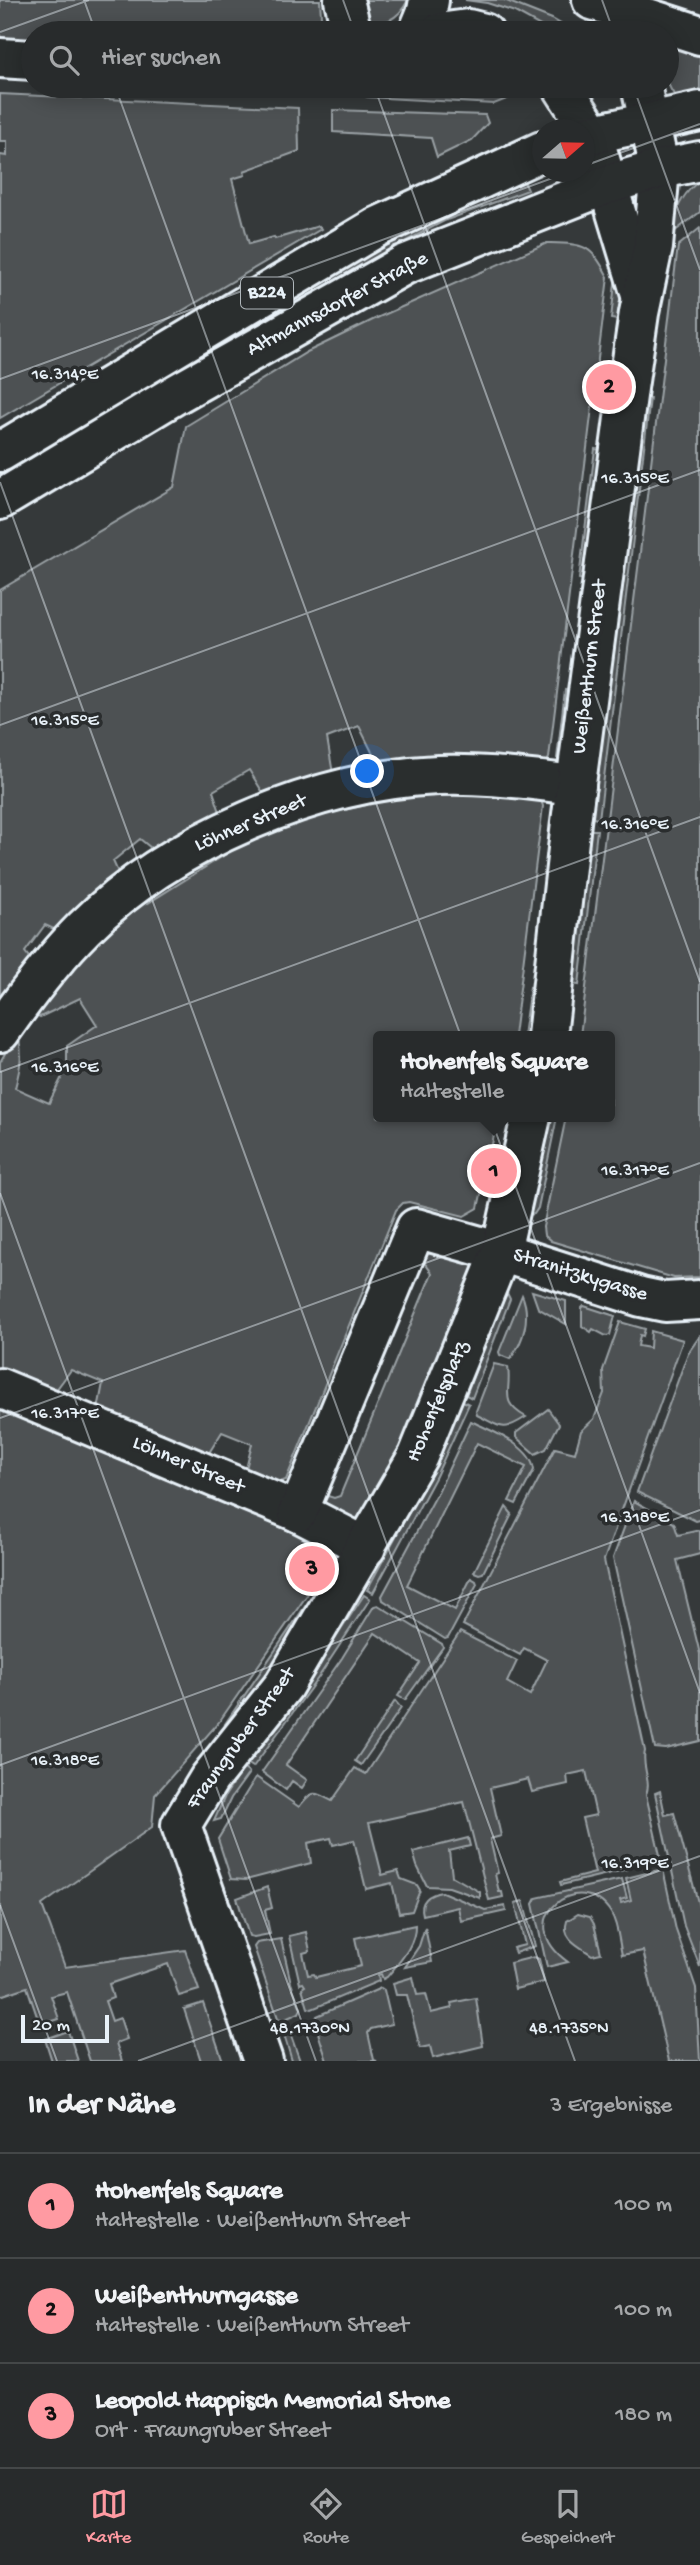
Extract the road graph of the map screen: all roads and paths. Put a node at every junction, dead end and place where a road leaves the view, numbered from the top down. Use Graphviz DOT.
graph roads {
  1 [pos="344,0"];
  2 [pos="429,0"];
  3 [pos="572,0"];
  4 [pos="592,0"];
  5 [pos="349,21"];
  6 [pos="423,21"];
  7 [pos="597,21"];
  8 [pos="655,21"];
  9 [pos="679,29"];
  10 [pos="700,36"];
  11 [pos="0,58"];
  12 [pos="21,59"];
  13 [pos="568,98"];
  14 [pos="645,103"];
  15 [pos="700,111"];
  16 [pos="580,119"];
  17 [pos="595,130"];
  18 [pos="595,154"];
  19 [pos="532,156"];
  20 [pos="700,161"];
  21 [pos="660,169"];
  22 [pos="606,185"];
  23 [pos="643,299"];
  24 [pos="0,452"];
  25 [pos="0,500"];
  26 [pos="576,785"];
  27 [pos="548,1031"];
  28 [pos="0,1032"];
  29 [pos="530,1122"];
  30 [pos="501,1252"];
  31 [pos="700,1300"];
  32 [pos="0,1388"];
  33 [pos="298,1512"];
  34 [pos="366,1547"];
  35 [pos="263,2061"];
  1 -- 5 [label="street"];
  2 -- 6 [label="street"];
  3 -- 7 [label="street"];
  4 -- 8 [label="street"];
  9 -- 10 [label="street"];
  11 -- 12 [label="street"];
  13 -- 16 [label="street, Weißenthurn Street"];
  14 -- 15 [label="street"];
  14 -- 17 [label="street"];
  14 -- 21 [label="street, Weißenthurn Street"];
  18 -- 22 [label="street, Weißenthurn Street"];
  19 -- 24 [label="street, Altmannsdorfer Straße / B224"];
  20 -- 21 [label="street, Altmannsdorfer Straße / B224"];
  21 -- 22 [label="street, Altmannsdorfer Straße / B224"];
  21 -- 23 [label="street, Weißenthurn Street"];
  22 -- 23 [label="street, Weißenthurn Street"];
  22 -- 25 [label="street, Altmannsdorfer Straße / B224"];
  23 -- 26 [label="street, Weißenthurn Street"];
  26 -- 27 [label="street, Weißenthurn Street"];
  26 -- 28 [label="street, Löhner Street"];
  29 -- 30 [label="street"];
  30 -- 31 [label="street, Stranitzkygasse"];
  30 -- 33 [label="street, Stranitzkygasse"];
  30 -- 34 [label="street, Hohenfelsplatz"];
  32 -- 33 [label="street, Löhner Street"];
  33 -- 34 [label="street, Löhner Street"];
  34 -- 35 [label="street, Fraungruber Street"];
}
